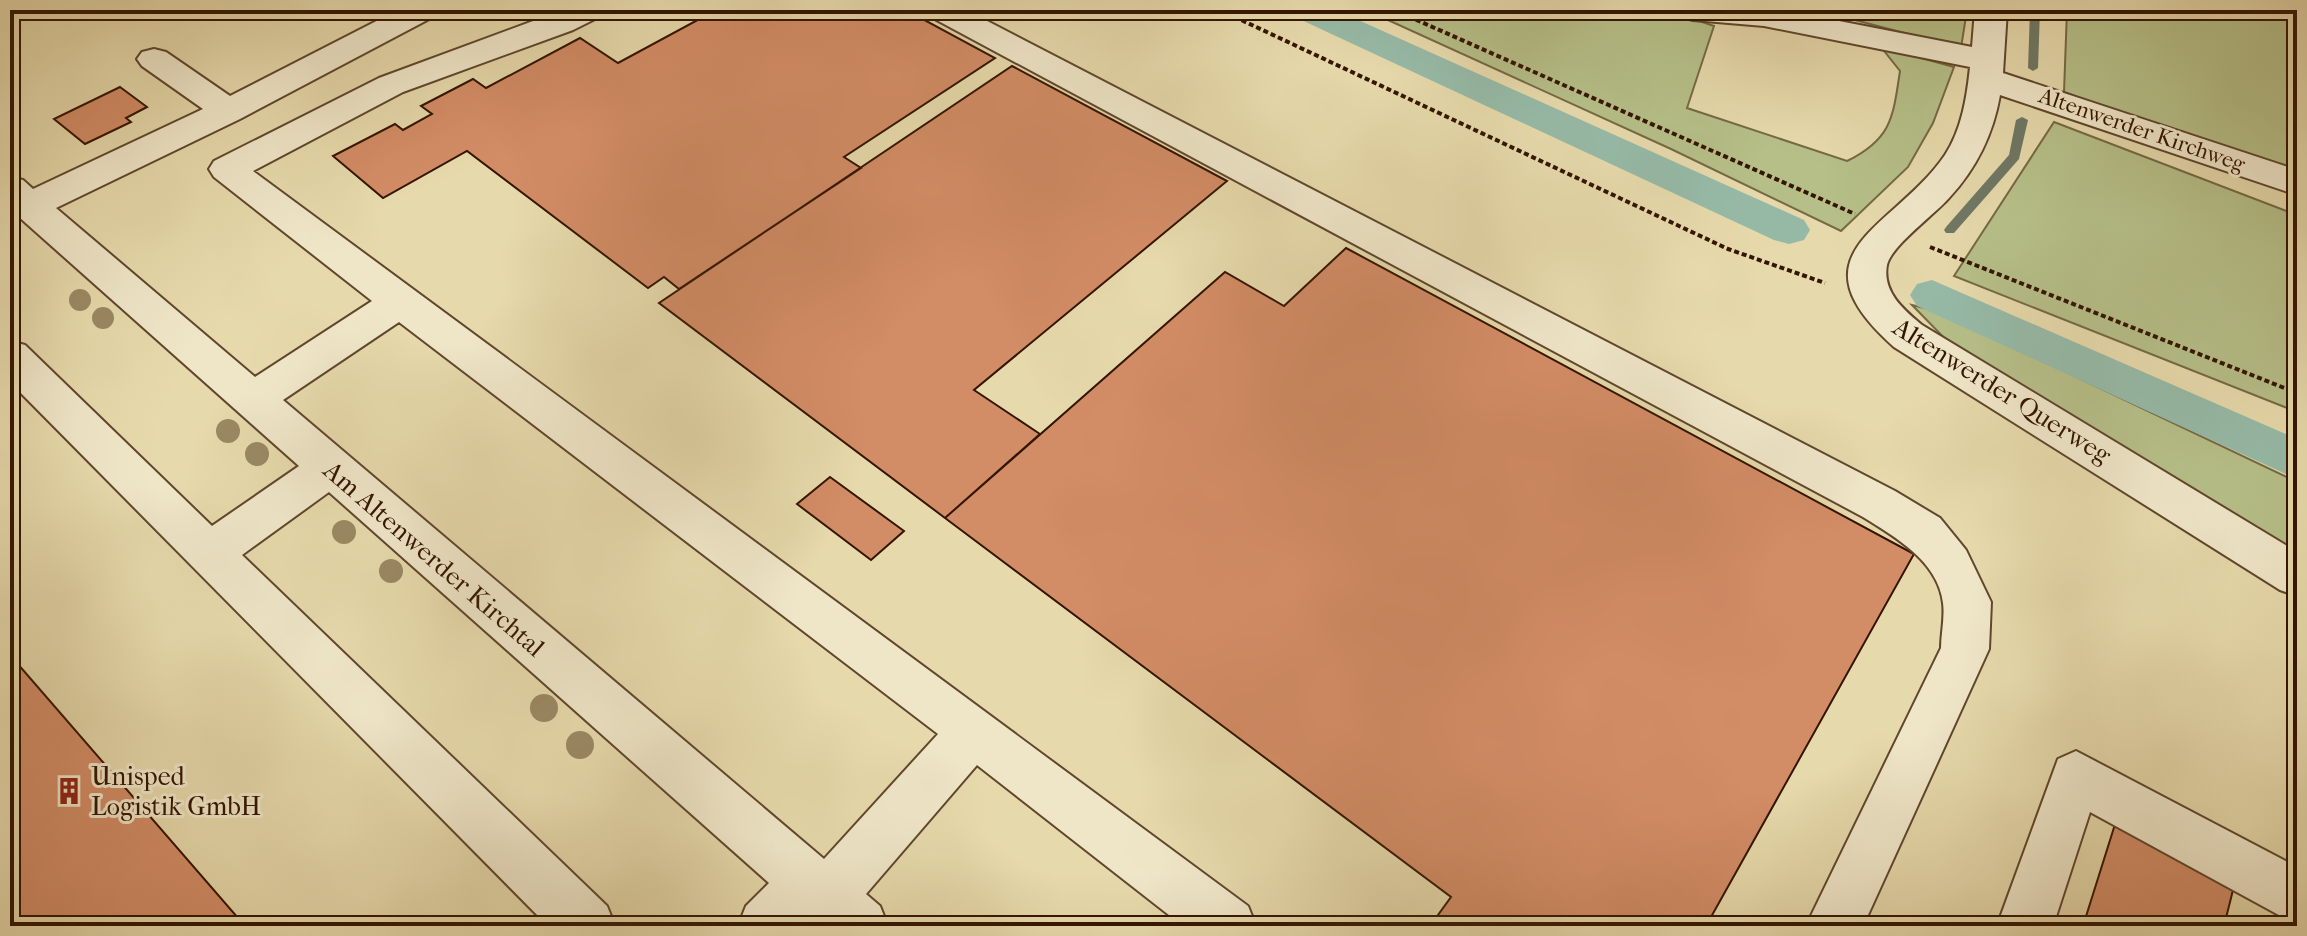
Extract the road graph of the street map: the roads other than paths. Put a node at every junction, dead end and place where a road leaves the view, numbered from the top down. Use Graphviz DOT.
graph roads {
  1 [pos="422,10"];
  2 [pos="588,10"];
  3 [pos="942,10"];
  4 [pos="1693,10"];
  5 [pos="1991,10"];
  6 [pos="1764,13"];
  7 [pos="154,59"];
  8 [pos="1987,69"];
  9 [pos="228,111"];
  10 [pos="2297,183"];
  11 [pos="20,197"];
  12 [pos="400,302"];
  13 [pos="10,356"];
  14 [pos="251,400"];
  15 [pos="329,468"];
  16 [pos="209,553"];
  17 [pos="2297,576"];
  18 [pos="974,731"];
  19 [pos="2297,897"];
  20 [pos="832,901"];
  21 [pos="587,926"];
  22 [pos="766,926"];
  23 [pos="1228,926"];
  24 [pos="1834,926"];
  25 [pos="2025,926"];
  1 -- 9 [label="street"];
  2 -- 12 [label="street"];
  3 -- 24 [label="street"];
  4 -- 6 [label="street, Altenwerder Kirchweg"];
  5 -- 8 [label="street"];
  6 -- 8 [label="street, Altenwerder Kirchweg"];
  7 -- 9 [label="street"];
  8 -- 10 [label="street, Altenwerder Kirchweg"];
  8 -- 17 [label="street, Altenwerder Querweg"];
  9 -- 11 [label="street"];
  11 -- 14 [label="street, Am Altenwerder Kirchtal"];
  12 -- 14 [label="street"];
  12 -- 18 [label="street"];
  13 -- 16 [label="street"];
  14 -- 15 [label="street, Am Altenwerder Kirchtal"];
  15 -- 16 [label="street"];
  15 -- 20 [label="street, Am Altenwerder Kirchtal"];
  16 -- 21 [label="street"];
  18 -- 20 [label="street"];
  18 -- 23 [label="street"];
  19 -- 25 [label="street"];
  20 -- 22 [label="street"];
}
